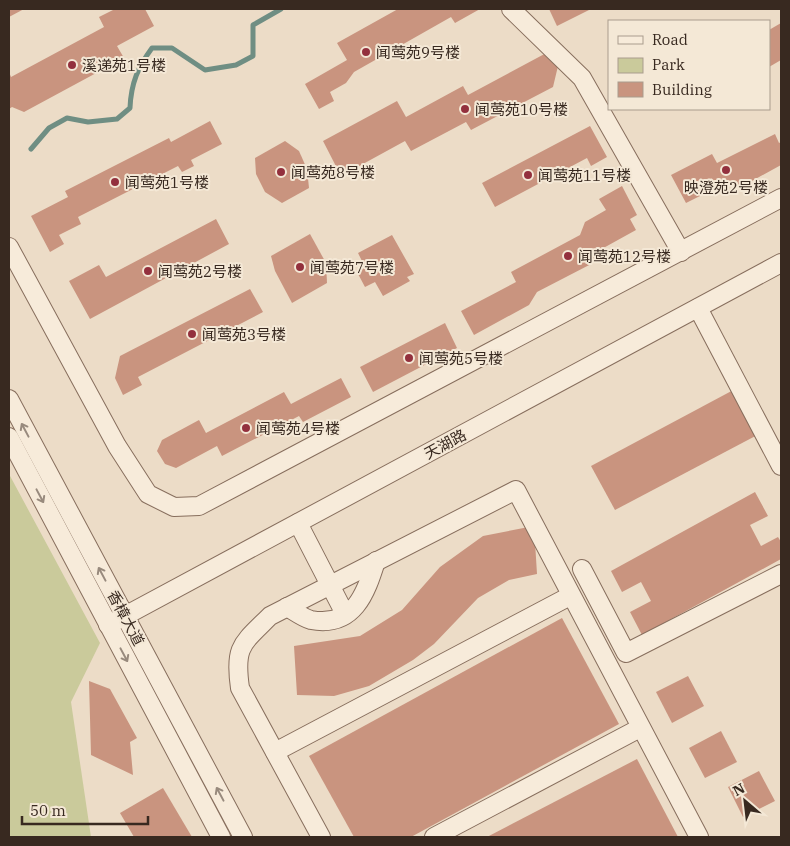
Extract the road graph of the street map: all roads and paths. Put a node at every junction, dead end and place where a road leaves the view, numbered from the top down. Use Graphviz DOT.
graph roads {
  1 [pos="511,9"];
  2 [pos="781,198"];
  3 [pos="9,247"];
  4 [pos="681,252"];
  5 [pos="781,263"];
  6 [pos="698,308"];
  7 [pos="9,399"];
  8 [pos="9,437"];
  9 [pos="781,466"];
  10 [pos="298,523"];
  11 [pos="376,561"];
  12 [pos="582,569"];
  13 [pos="781,574"];
  14 [pos="330,584"];
  15 [pos="570,596"];
  16 [pos="287,607"];
  17 [pos="345,614"];
  18 [pos="125,616"];
  19 [pos="108,625"];
  20 [pos="640,728"];
  21 [pos="275,752"];
  22 [pos="221,837"];
  23 [pos="243,837"];
  24 [pos="321,837"];
  25 [pos="434,837"];
  26 [pos="699,837"];
  1 -- 4 [label="street"];
  2 -- 4 [label="street"];
  3 -- 4 [label="street"];
  5 -- 6 [label="street, 天湖路"];
  6 -- 9 [label="street"];
  6 -- 10 [label="street, 天湖路"];
  18 -- 7 [label="street, 香樟大道, one-way"];
  8 -- 19 [label="street, 香樟大道, one-way"];
  10 -- 14 [label="street"];
  10 -- 18 [label="street, 天湖路"];
  11 -- 14 [label="street"];
  11 -- 15 [label="street"];
  11 -- 17 [label="street"];
  12 -- 13 [label="street"];
  14 -- 16 [label="street"];
  14 -- 17 [label="street"];
  15 -- 20 [label="street"];
  15 -- 21 [label="street"];
  16 -- 17 [label="street"];
  16 -- 21 [label="street"];
  18 -- 19 [label="street, 天湖路"];
  23 -- 18 [label="street, 香樟大道, one-way"];
  19 -- 22 [label="street, 香樟大道, one-way"];
  20 -- 25 [label="street"];
  20 -- 26 [label="street"];
  21 -- 24 [label="street"];
}
